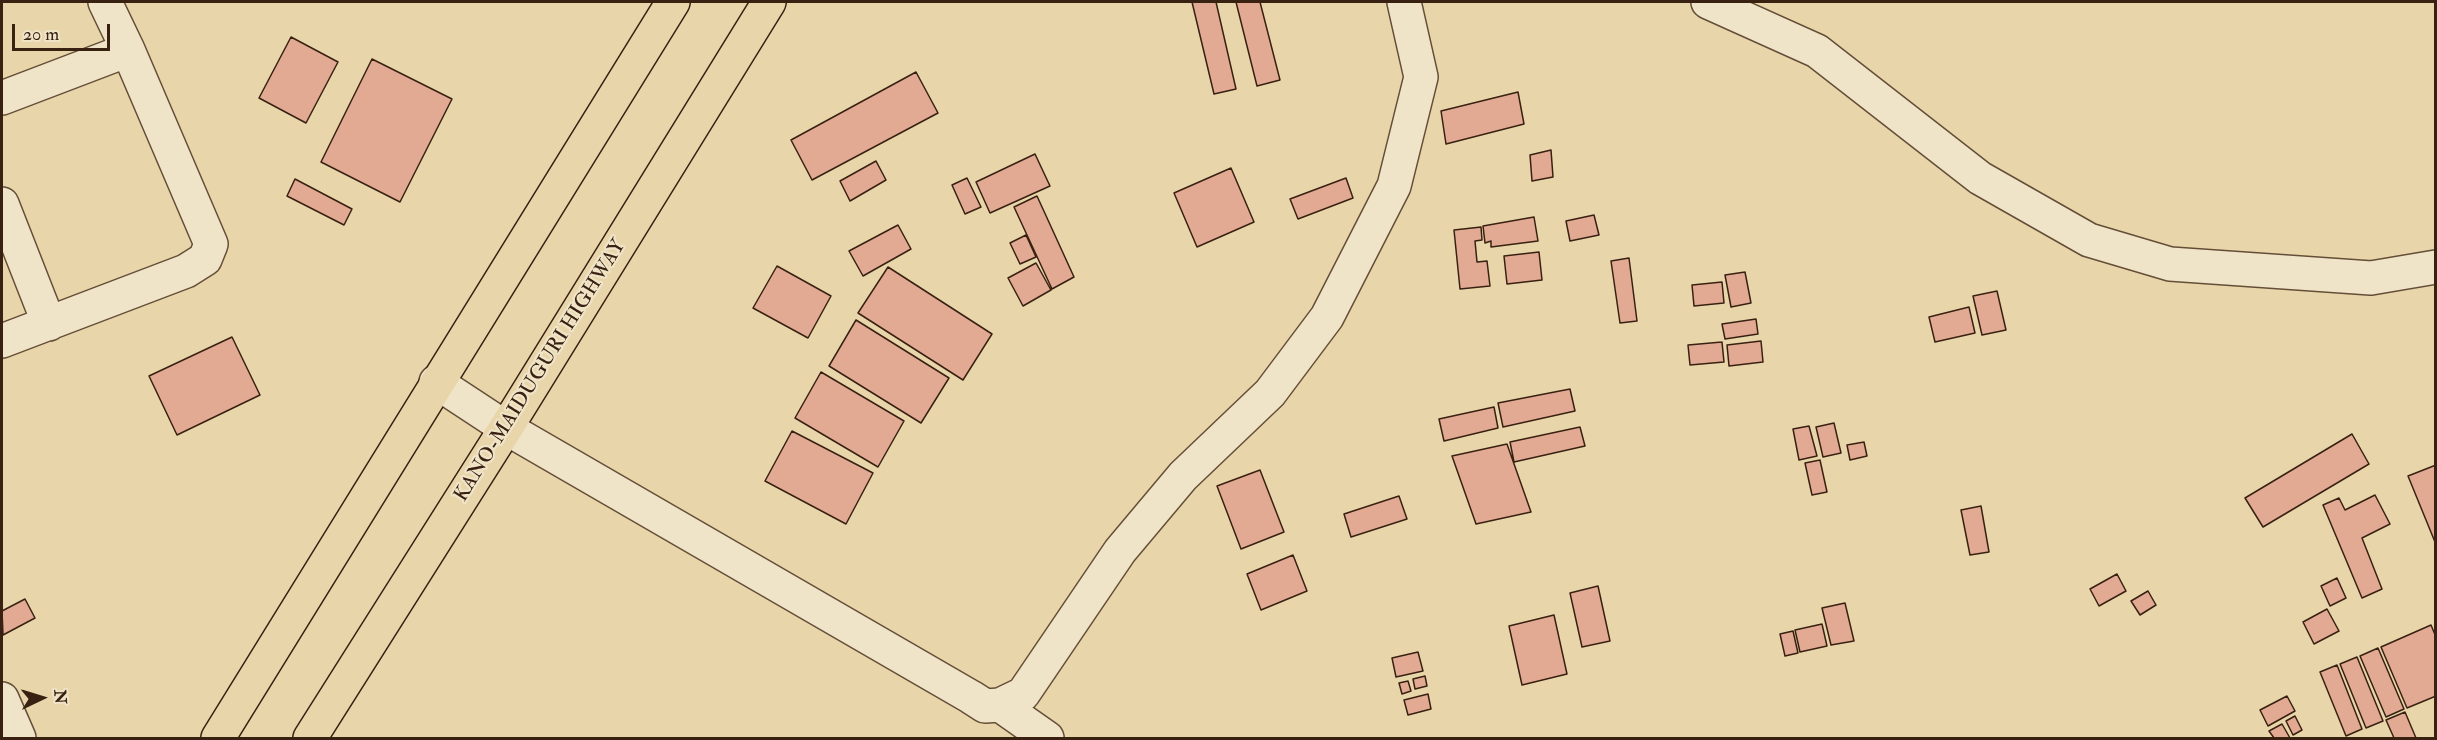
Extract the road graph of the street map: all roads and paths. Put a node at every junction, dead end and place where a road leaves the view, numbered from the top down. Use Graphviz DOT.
graph roads {
  1 [pos="105,2"];
  2 [pos="673,2"];
  3 [pos="769,2"];
  4 [pos="1404,2"];
  5 [pos="1708,2"];
  6 [pos="128,50"];
  7 [pos="2,98"];
  8 [pos="2,204"];
  9 [pos="2436,267"];
  10 [pos="49,324"];
  11 [pos="2,341"];
  12 [pos="436,382"];
  13 [pos="506,428"];
  14 [pos="2,699"];
  15 [pos="1000,705"];
  16 [pos="20,738"];
  17 [pos="218,738"];
  18 [pos="310,738"];
  19 [pos="1047,738"];
  1 -- 6 [label="street"];
  2 -- 12 [label="highway"];
  3 -- 13 [label="highway, KANO-MAIDUGURI HIGHWAY"];
  4 -- 15 [label="street"];
  5 -- 9 [label="street"];
  6 -- 7 [label="street"];
  6 -- 10 [label="street"];
  8 -- 10 [label="street"];
  10 -- 11 [label="street"];
  12 -- 13 [label="street"];
  12 -- 17 [label="highway"];
  13 -- 15 [label="street"];
  13 -- 18 [label="highway, KANO-MAIDUGURI HIGHWAY"];
  14 -- 16 [label="street"];
  15 -- 19 [label="street"];
}
